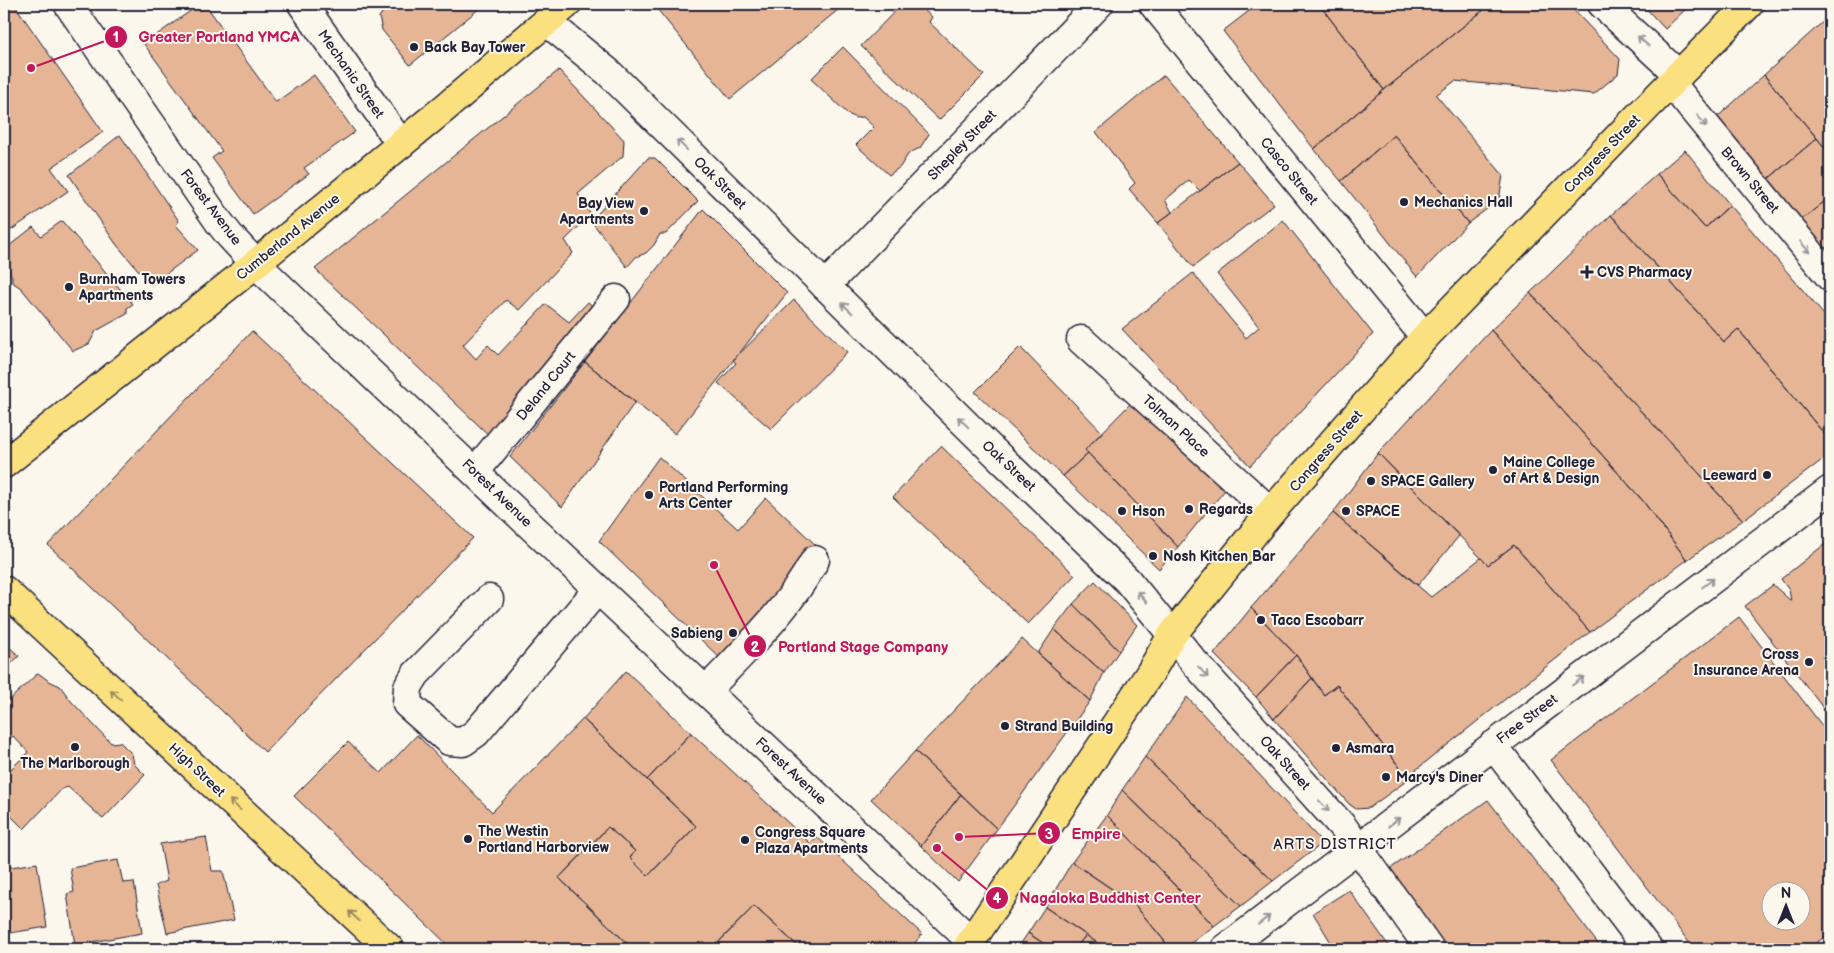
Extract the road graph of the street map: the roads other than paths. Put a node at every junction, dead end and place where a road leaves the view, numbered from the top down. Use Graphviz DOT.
graph roads {
  1 [pos="68,4"];
  2 [pos="302,4"];
  3 [pos="567,4"];
  4 [pos="1099,4"];
  5 [pos="1602,4"];
  6 [pos="1749,4"];
  7 [pos="1159,6"];
  8 [pos="547,22"];
  9 [pos="1675,79"];
  10 [pos="401,144"];
  11 [pos="255,263"];
  12 [pos="1830,277"];
  13 [pos="825,286"];
  14 [pos="616,299"];
  15 [pos="1425,338"];
  16 [pos="1081,340"];
  17 [pos="4,464"];
  18 [pos="475,472"];
  19 [pos="1830,490"];
  20 [pos="1271,512"];
  21 [pos="815,560"];
  22 [pos="598,589"];
  23 [pos="4,590"];
  24 [pos="489,599"];
  25 [pos="1172,635"];
  26 [pos="706,691"];
  27 [pos="1493,745"];
  28 [pos="1358,850"];
  29 [pos="969,945"];
  30 [pos="384,949"];
  31 [pos="1225,949"];
  32 [pos="1430,949"];
  33 [pos="1648,949"];
  1 -- 11 [label="street, Forest Avenue"];
  2 -- 10 [label="street, Mechanic Street"];
  3 -- 8 [label="main road, Cumberland Avenue"];
  4 -- 13 [label="street, Shepley Street"];
  9 -- 5 [label="street, Brown Street, one-way"];
  6 -- 9 [label="main road, Congress Street"];
  7 -- 15 [label="street, Casco Street"];
  8 -- 10 [label="main road, Cumberland Avenue"];
  13 -- 8 [label="street, Oak Street, one-way"];
  9 -- 12 [label="street, Brown Street, one-way"];
  9 -- 15 [label="main road, Congress Street"];
  10 -- 11 [label="main road, Cumberland Avenue"];
  11 -- 17 [label="main road, Cumberland Avenue"];
  11 -- 18 [label="street, Forest Avenue"];
  25 -- 13 [label="street, Oak Street, one-way"];
  14 -- 18 [label="street, Deland Court"];
  15 -- 20 [label="main road, Congress Street"];
  16 -- 20 [label="street, Tolman Place"];
  18 -- 22 [label="street, Forest Avenue"];
  27 -- 19 [label="street, Free Street, one-way"];
  20 -- 25 [label="main road, Congress Street"];
  21 -- 26 [label="street"];
  22 -- 24 [label="street"];
  22 -- 26 [label="street, Forest Avenue"];
  30 -- 23 [label="main road, High Street, one-way"];
  25 -- 28 [label="street, Oak Street, one-way"];
  25 -- 29 [label="main road, Congress Street"];
  26 -- 29 [label="street, Forest Avenue"];
  28 -- 27 [label="street, Free Street, one-way"];
  27 -- 33 [label="street"];
  31 -- 28 [label="street, Free Street, one-way"];
  28 -- 32 [label="street, Oak Street"];
}
